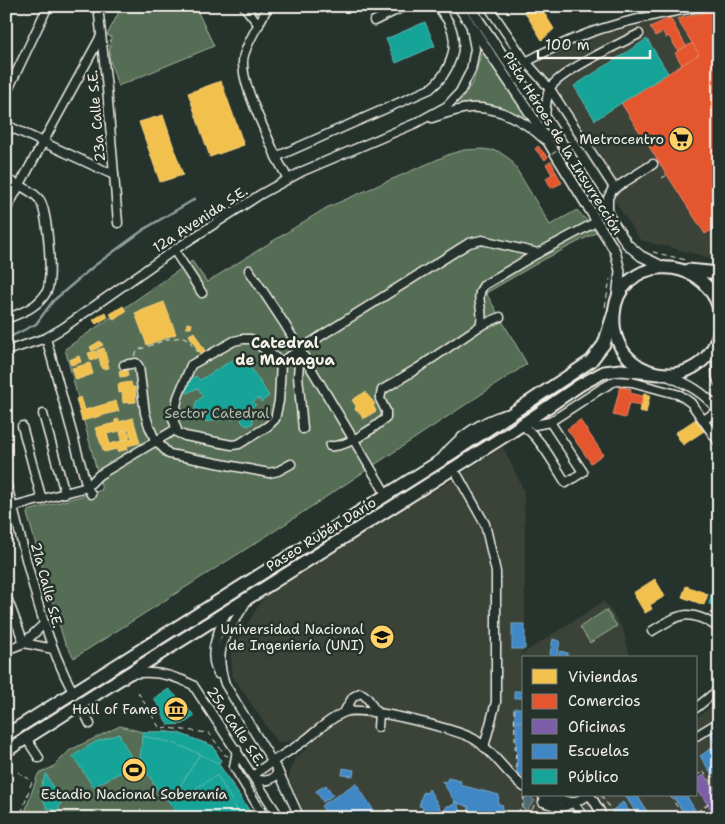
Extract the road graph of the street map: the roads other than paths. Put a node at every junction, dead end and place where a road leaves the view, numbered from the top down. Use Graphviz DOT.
graph roads {
  1 [pos="48,6"];
  2 [pos="98,6"];
  3 [pos="244,6"];
  4 [pos="268,6"];
  5 [pos="405,6"];
  6 [pos="438,6"];
  7 [pos="458,6"];
  8 [pos="469,6"];
  9 [pos="488,6"];
  10 [pos="704,6"];
  11 [pos="395,9"];
  12 [pos="374,21"];
  13 [pos="470,24"];
  14 [pos="259,25"];
  15 [pos="638,34"];
  16 [pos="101,35"];
  17 [pos="526,62"];
  18 [pos="550,88"];
  19 [pos="6,94"];
  20 [pos="544,117"];
  21 [pos="416,123"];
  22 [pos="6,125"];
  23 [pos="43,142"];
  24 [pos="548,144"];
  25 [pos="276,157"];
  26 [pos="653,164"];
  27 [pos="114,175"];
  28 [pos="6,178"];
  29 [pos="288,179"];
  30 [pos="20,185"];
  31 [pos="615,188"];
  32 [pos="6,210"];
  33 [pos="608,217"];
  34 [pos="596,222"];
  35 [pos="118,223"];
  36 [pos="174,250"];
  37 [pos="538,253"];
  38 [pos="671,268"];
  39 [pos="248,270"];
  40 [pos="719,272"];
  41 [pos="202,292"];
  42 [pos="612,307"];
  43 [pos="719,308"];
  44 [pos="500,317"];
  45 [pos="6,319"];
  46 [pos="480,326"];
  47 [pos="718,336"];
  48 [pos="46,338"];
  49 [pos="300,350"];
  50 [pos="6,352"];
  51 [pos="281,362"];
  52 [pos="127,364"];
  53 [pos="662,374"];
  54 [pos="719,382"];
  55 [pos="580,385"];
  56 [pos="599,390"];
  57 [pos="718,411"];
  58 [pos="42,414"];
  59 [pos="529,420"];
  60 [pos="704,420"];
  61 [pos="550,422"];
  62 [pos="22,426"];
  63 [pos="176,429"];
  64 [pos="303,429"];
  65 [pos="511,432"];
  66 [pos="156,440"];
  67 [pos="353,440"];
  68 [pos="719,443"];
  69 [pos="330,446"];
  70 [pos="291,464"];
  71 [pos="458,476"];
  72 [pos="6,482"];
  73 [pos="89,491"];
  74 [pos="65,493"];
  75 [pos="386,494"];
  76 [pos="42,500"];
  77 [pos="10,509"];
  78 [pos="6,595"];
  79 [pos="248,598"];
  80 [pos="226,612"];
  81 [pos="44,624"];
  82 [pos="719,628"];
  83 [pos="652,631"];
  84 [pos="24,643"];
  85 [pos="52,649"];
  86 [pos="144,649"];
  87 [pos="6,650"];
  88 [pos="123,676"];
  89 [pos="225,684"];
  90 [pos="719,689"];
  91 [pos="73,692"];
  92 [pos="353,696"];
  93 [pos="80,704"];
  94 [pos="698,706"];
  95 [pos="358,710"];
  96 [pos="344,712"];
  97 [pos="379,714"];
  98 [pos="719,722"];
  99 [pos="90,724"];
  100 [pos="378,727"];
  101 [pos="10,733"];
  102 [pos="698,735"];
  103 [pos="27,738"];
  104 [pos="6,741"];
  105 [pos="484,747"];
  106 [pos="237,750"];
  107 [pos="6,751"];
  108 [pos="38,758"];
  109 [pos="273,762"];
  110 [pos="278,771"];
  111 [pos="255,778"];
  112 [pos="522,786"];
  113 [pos="588,796"];
  114 [pos="591,796"];
  115 [pos="540,800"];
  116 [pos="574,803"];
  117 [pos="265,818"];
  118 [pos="280,818"];
  119 [pos="300,818"];
  120 [pos="584,818"];
  121 [pos="601,818"];
  1 -- 19 [label="street"];
  2 -- 16 [label="street, 23a Calle S.E."];
  3 -- 14 [label="street"];
  4 -- 14 [label="street"];
  5 -- 11 [label="street"];
  6 -- 25 [label="street"];
  7 -- 13 [label="main road, Pista Héroes de la Insurrección"];
  8 -- 20 [label="main road, Pista Héroes de la Insurrección"];
  9 -- 17 [label="street"];
  10 -- 17 [label="street"];
  11 -- 12 [label="street"];
  13 -- 21 [label="street, 12a Avenida S.E."];
  13 -- 24 [label="main road, Pista Héroes de la Insurrección"];
  14 -- 25 [label="street"];
  15 -- 18 [label="street"];
  16 -- 23 [label="street"];
  16 -- 27 [label="street, 23a Calle S.E."];
  17 -- 18 [label="street"];
  18 -- 20 [label="street"];
  18 -- 31 [label="street"];
  20 -- 33 [label="main road, Pista Héroes de la Insurrección"];
  21 -- 24 [label="street, 12a Avenida S.E."];
  21 -- 29 [label="street, 12a Avenida S.E."];
  22 -- 23 [label="street"];
  23 -- 27 [label="street"];
  23 -- 30 [label="street"];
  24 -- 34 [label="main road, Pista Héroes de la Insurrección"];
  25 -- 29 [label="street"];
  26 -- 31 [label="street"];
  27 -- 35 [label="street, 23a Calle S.E."];
  28 -- 30 [label="street"];
  29 -- 36 [label="street, 12a Avenida S.E."];
  30 -- 32 [label="street"];
  30 -- 45 [label="street"];
  31 -- 33 [label="street"];
  33 -- 38 [label="main road, Pista Héroes de la Insurrección"];
  34 -- 37 [label="street"];
  34 -- 42 [label="main road, Pista Héroes de la Insurrección"];
  36 -- 41 [label="street"];
  36 -- 48 [label="street, 12a Avenida S.E."];
  37 -- 46 [label="street"];
  37 -- 49 [label="street"];
  38 -- 40 [label="highway"];
  38 -- 42 [label="highway"];
  38 -- 43 [label="highway"];
  39 -- 49 [label="street"];
  42 -- 53 [label="highway"];
  42 -- 75 [label="highway, Paseo Rubén Darío"];
  44 -- 46 [label="street"];
  46 -- 67 [label="street"];
  47 -- 53 [label="highway, Paseo Rubén Darío"];
  47 -- 54 [label="main road"];
  48 -- 50 [label="street, 12a Avenida S.E."];
  48 -- 73 [label="street"];
  49 -- 51 [label="street"];
  49 -- 64 [label="street"];
  49 -- 67 [label="street"];
  51 -- 63 [label="street"];
  51 -- 63 [label="street"];
  52 -- 66 [label="street"];
  53 -- 55 [label="highway, Paseo Rubén Darío"];
  53 -- 57 [label="main road"];
  55 -- 56 [label="street"];
  55 -- 59 [label="highway, Paseo Rubén Darío"];
  56 -- 60 [label="street"];
  56 -- 61 [label="street"];
  57 -- 60 [label="street"];
  58 -- 74 [label="street"];
  59 -- 61 [label="street"];
  59 -- 65 [label="highway, Paseo Rubén Darío"];
  60 -- 68 [label="street"];
  61 -- 65 [label="street"];
  62 -- 76 [label="street"];
  63 -- 66 [label="street"];
  65 -- 79 [label="highway, Paseo Rubén Darío"];
  66 -- 70 [label="street"];
  66 -- 73 [label="street"];
  67 -- 69 [label="street"];
  67 -- 75 [label="street"];
  71 -- 105 [label="street"];
  72 -- 77 [label="street, 21a Calle S.E."];
  73 -- 74 [label="street"];
  74 -- 76 [label="street"];
  75 -- 86 [label="highway, Paseo Rubén Darío"];
  76 -- 77 [label="street"];
  77 -- 81 [label="street, 21a Calle S.E."];
  78 -- 84 [label="street"];
  79 -- 80 [label="highway, Paseo Rubén Darío"];
  79 -- 89 [label="street, 25a Calle S.E."];
  80 -- 88 [label="highway, Paseo Rubén Darío"];
  80 -- 89 [label="street, 25a Calle S.E."];
  81 -- 84 [label="street"];
  81 -- 85 [label="street, 21a Calle S.E."];
  82 -- 83 [label="street"];
  84 -- 85 [label="street"];
  84 -- 87 [label="street"];
  85 -- 91 [label="street, 21a Calle S.E."];
  86 -- 91 [label="highway, Paseo Rubén Darío"];
  86 -- 93 [label="highway"];
  88 -- 93 [label="highway, Paseo Rubén Darío"];
  88 -- 106 [label="street, 25a Calle S.E."];
  89 -- 109 [label="street, 25a Calle S.E."];
  90 -- 94 [label="street"];
  91 -- 93 [label="highway"];
  91 -- 101 [label="highway, Paseo Rubén Darío"];
  91 -- 103 [label="highway"];
  92 -- 95 [label="street"];
  92 -- 96 [label="street"];
  92 -- 97 [label="street"];
  93 -- 99 [label="street"];
  93 -- 103 [label="highway, Paseo Rubén Darío"];
  95 -- 96 [label="street"];
  95 -- 97 [label="street"];
  96 -- 109 [label="street"];
  97 -- 100 [label="street"];
  97 -- 105 [label="street"];
  98 -- 102 [label="street"];
  101 -- 104 [label="highway"];
  103 -- 107 [label="highway, Paseo Rubén Darío"];
  103 -- 108 [label="street"];
  105 -- 112 [label="street"];
  106 -- 111 [label="street, 25a Calle S.E."];
  106 -- 117 [label="street"];
  109 -- 110 [label="street, 25a Calle S.E."];
  109 -- 111 [label="street"];
  110 -- 111 [label="street"];
  110 -- 119 [label="street, 25a Calle S.E."];
  111 -- 118 [label="street, 25a Calle S.E."];
  113 -- 116 [label="street"];
  114 -- 121 [label="street"];
  115 -- 116 [label="street"];
  116 -- 120 [label="street"];
}
